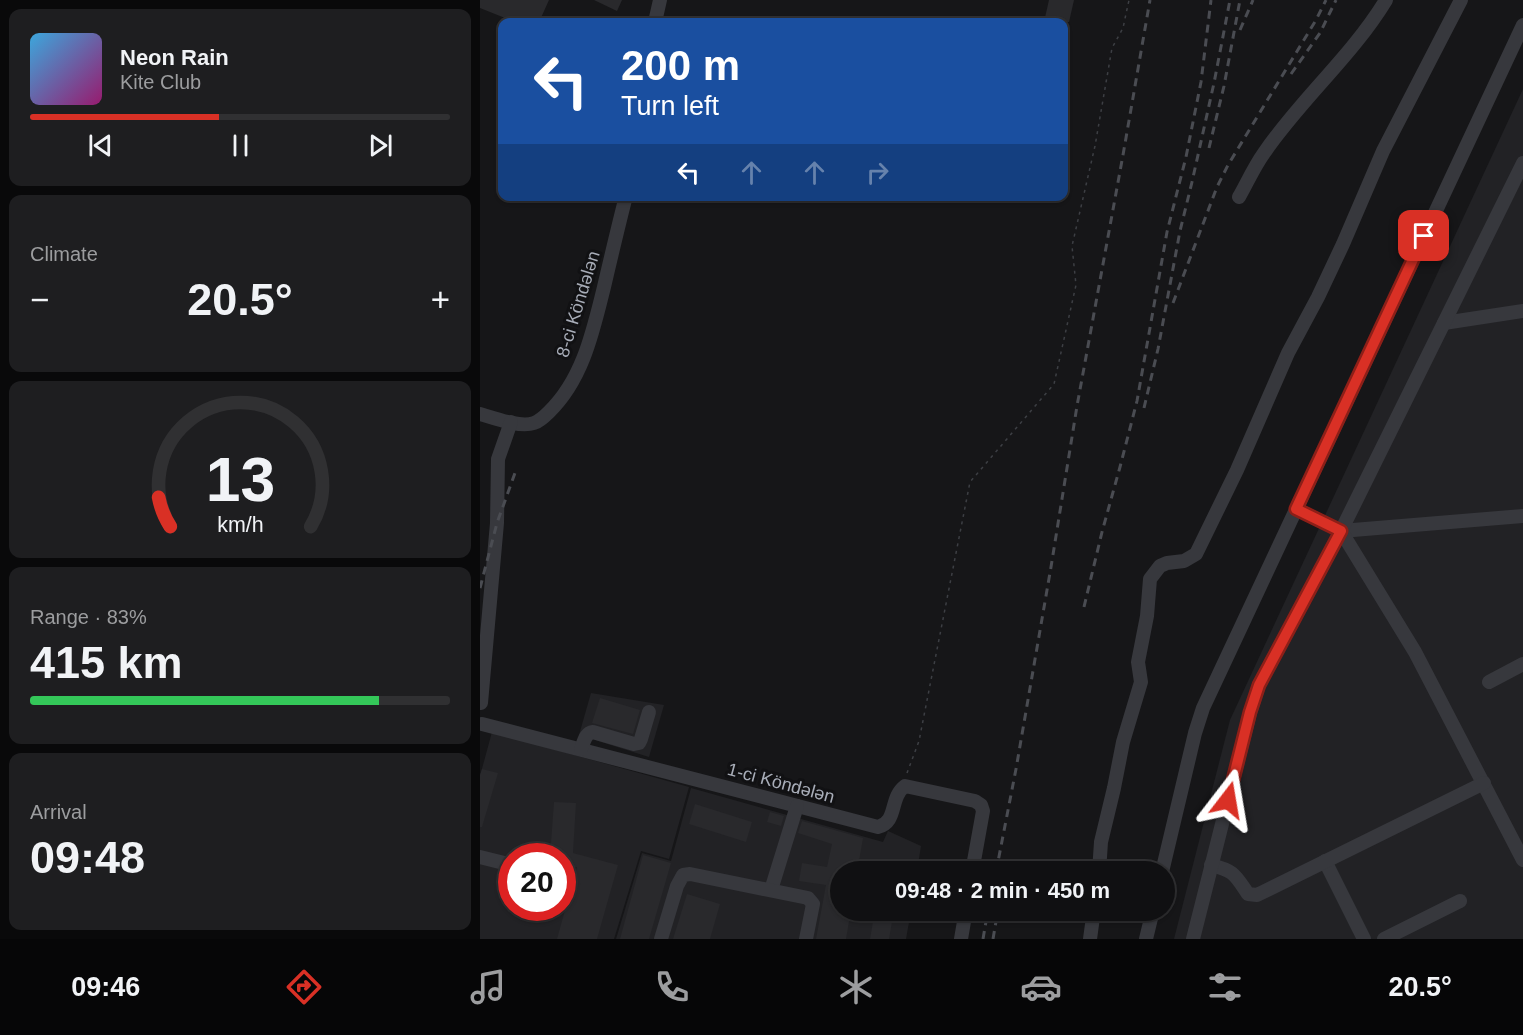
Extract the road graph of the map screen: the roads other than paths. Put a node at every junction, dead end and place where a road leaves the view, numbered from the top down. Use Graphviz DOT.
graph roads {
  1 [pos="660,0"];
  2 [pos="1386,0"];
  3 [pos="1461,0"];
  4 [pos="656,18"];
  5 [pos="1523,25"];
  6 [pos="1523,163"];
  7 [pos="1239,198"];
  8 [pos="625,201"];
  9 [pos="1523,311"];
  10 [pos="1444,323"];
  11 [pos="480,414"];
  12 [pos="511,422"];
  13 [pos="1296,509"];
  14 [pos="1523,516"];
  15 [pos="1341,531"];
  16 [pos="1523,664"];
  17 [pos="1490,682"];
  18 [pos="480,703"];
  19 [pos="649,712"];
  20 [pos="481,728"];
  21 [pos="581,749"];
  22 [pos="1484,783"];
  23 [pos="797,806"];
  24 [pos="480,856"];
  25 [pos="1523,860"];
  26 [pos="498,861"];
  27 [pos="974,861"];
  28 [pos="1100,861"];
  29 [pos="1165,861"];
  30 [pos="1325,861"];
  31 [pos="1211,865"];
  32 [pos="771,890"];
  33 [pos="1460,901"];
  34 [pos="964,921"];
  35 [pos="1092,921"];
  36 [pos="1150,921"];
  37 [pos="661,939"];
  38 [pos="806,939"];
  39 [pos="961,939"];
  40 [pos="1090,939"];
  41 [pos="1146,939"];
  42 [pos="1193,939"];
  43 [pos="1364,939"];
  44 [pos="1384,939"];
  1 -- 4 [label="street"];
  2 -- 7 [label="street"];
  3 -- 28 [label="street"];
  5 -- 13 [label="street"];
  6 -- 10 [label="street"];
  8 -- 12 [label="street, 8-ci Köndələn"];
  9 -- 10 [label="street"];
  10 -- 15 [label="street"];
  11 -- 12 [label="street, 8-ci Köndələn"];
  12 -- 18 [label="street"];
  13 -- 15 [label="street"];
  13 -- 29 [label="street"];
  14 -- 15 [label="street"];
  15 -- 22 [label="street"];
  15 -- 31 [label="street"];
  16 -- 17 [label="street"];
  18 -- 20 [label="street"];
  19 -- 21 [label="street"];
  20 -- 21 [label="street, 1-ci Köndələn"];
  21 -- 23 [label="street, 1-ci Köndələn"];
  22 -- 25 [label="street"];
  22 -- 30 [label="street"];
  23 -- 27 [label="street, 1-ci Köndələn"];
  23 -- 32 [label="street"];
  24 -- 26 [label="street"];
  30 -- 31 [label="street"];
  30 -- 43 [label="street"];
  31 -- 42 [label="street"];
  32 -- 37 [label="street"];
  32 -- 38 [label="street"];
  33 -- 44 [label="street"];
  34 -- 39 [label="street"];
  35 -- 40 [label="street"];
  36 -- 41 [label="street"];
}
